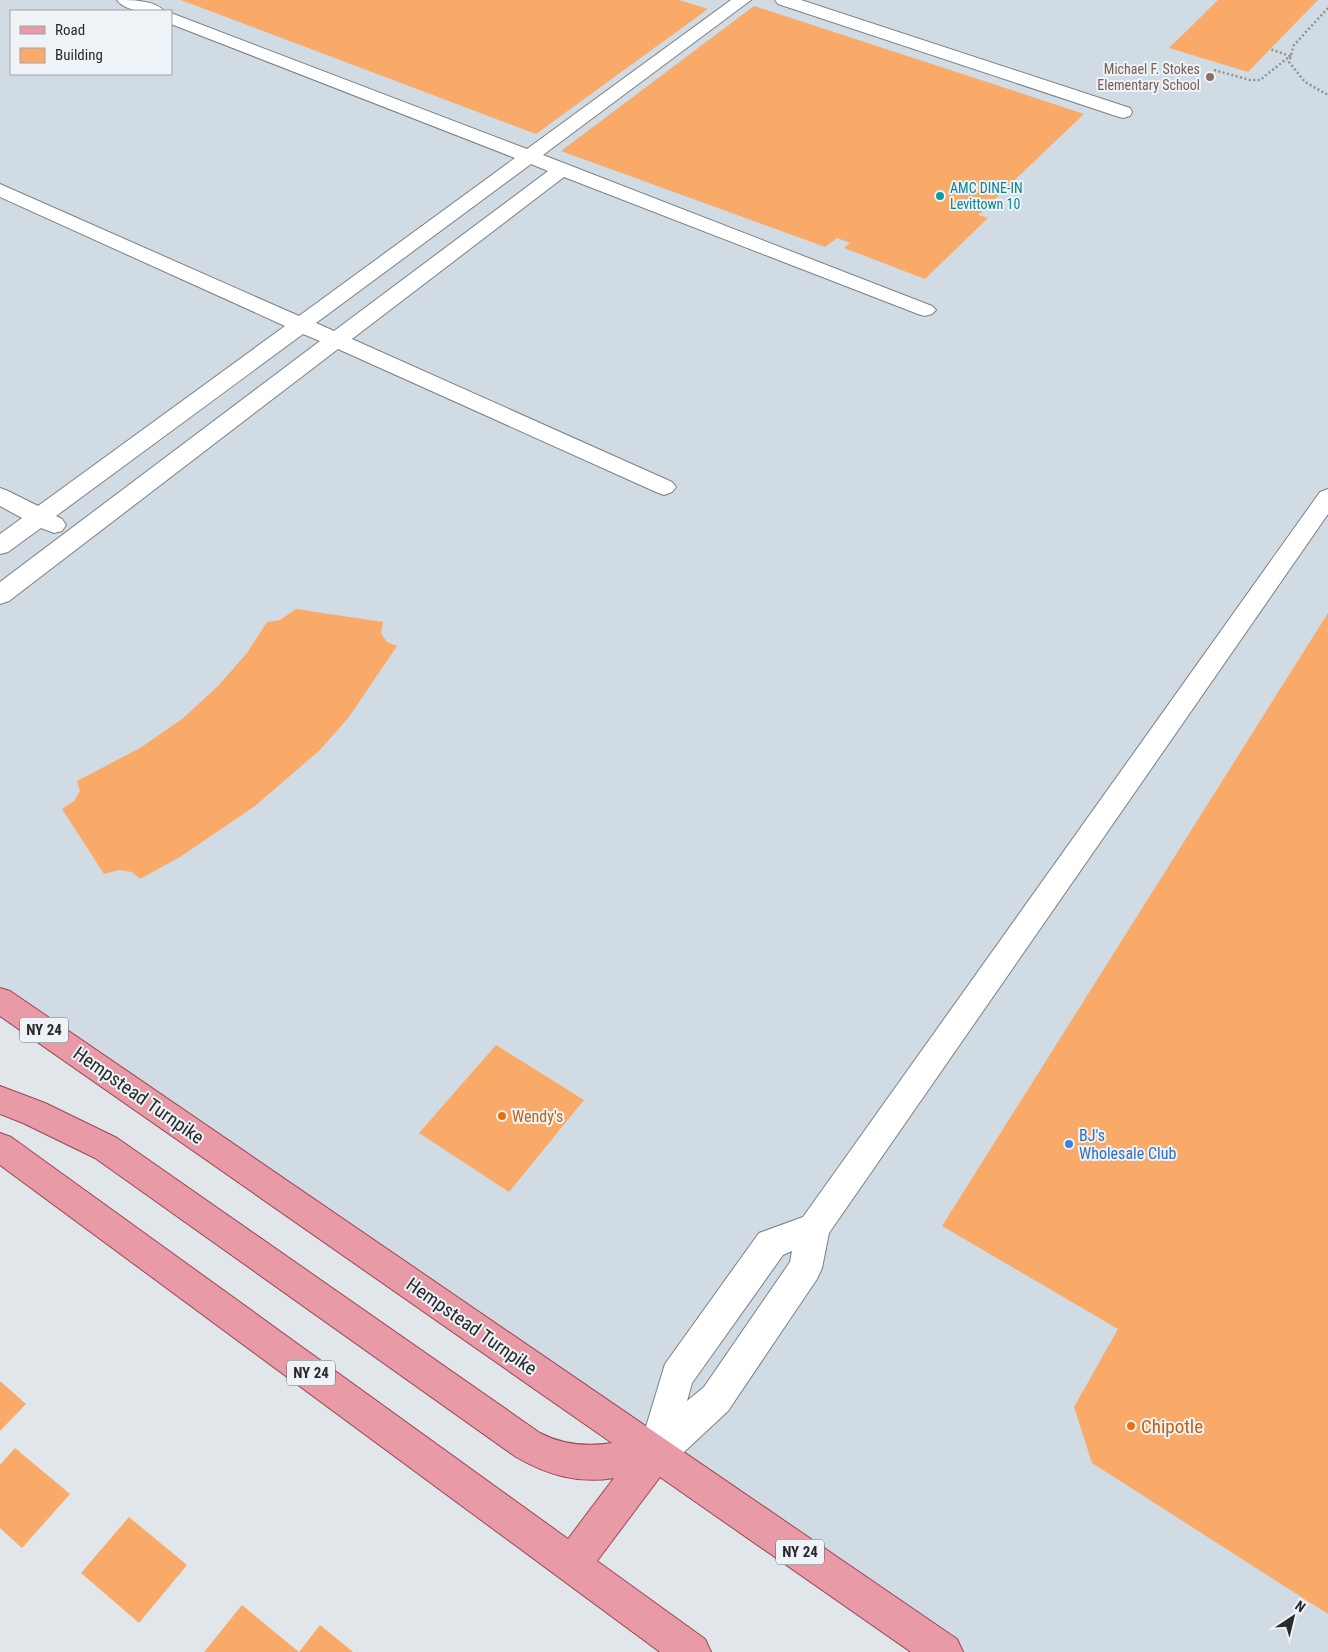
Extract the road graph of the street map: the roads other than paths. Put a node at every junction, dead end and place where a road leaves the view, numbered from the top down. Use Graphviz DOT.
graph roads {
  1 [pos="126,0"];
  2 [pos="742,0"];
  3 [pos="784,0"];
  4 [pos="152,10"];
  5 [pos="172,18"];
  6 [pos="1123,112"];
  7 [pos="529,156"];
  8 [pos="562,169"];
  9 [pos="0,190"];
  10 [pos="925,310"];
  11 [pos="301,324"];
  12 [pos="337,341"];
  13 [pos="664,487"];
  14 [pos="0,496"];
  15 [pos="1328,498"];
  16 [pos="39,518"];
  17 [pos="78,538"];
  18 [pos="0,546"];
  19 [pos="0,595"];
  20 [pos="0,1000"];
  21 [pos="0,1100"];
  22 [pos="0,1147"];
  23 [pos="814,1228"];
  24 [pos="656,1453"];
  25 [pos="572,1564"];
  26 [pos="692,1652"];
  27 [pos="944,1652"];
  1 -- 4 [label="lane"];
  2 -- 7 [label="lane"];
  3 -- 6 [label="lane"];
  5 -- 7 [label="lane"];
  7 -- 8 [label="lane"];
  7 -- 11 [label="lane"];
  8 -- 10 [label="lane"];
  8 -- 12 [label="lane"];
  9 -- 11 [label="lane"];
  11 -- 12 [label="lane"];
  11 -- 16 [label="lane"];
  12 -- 13 [label="lane"];
  12 -- 17 [label="lane"];
  14 -- 16 [label="lane"];
  15 -- 23 [label="lane"];
  16 -- 17 [label="lane"];
  16 -- 18 [label="lane"];
  17 -- 19 [label="lane"];
  20 -- 24 [label="main road, Hempstead Turnpike / NY 24"];
  21 -- 24 [label="main road"];
  22 -- 25 [label="main road, NY 24"];
  23 -- 24 [label="lane"];
  23 -- 24 [label="lane"];
  24 -- 25 [label="main road"];
  24 -- 27 [label="main road, Hempstead Turnpike / NY 24"];
  25 -- 26 [label="main road, NY 24"];
}
